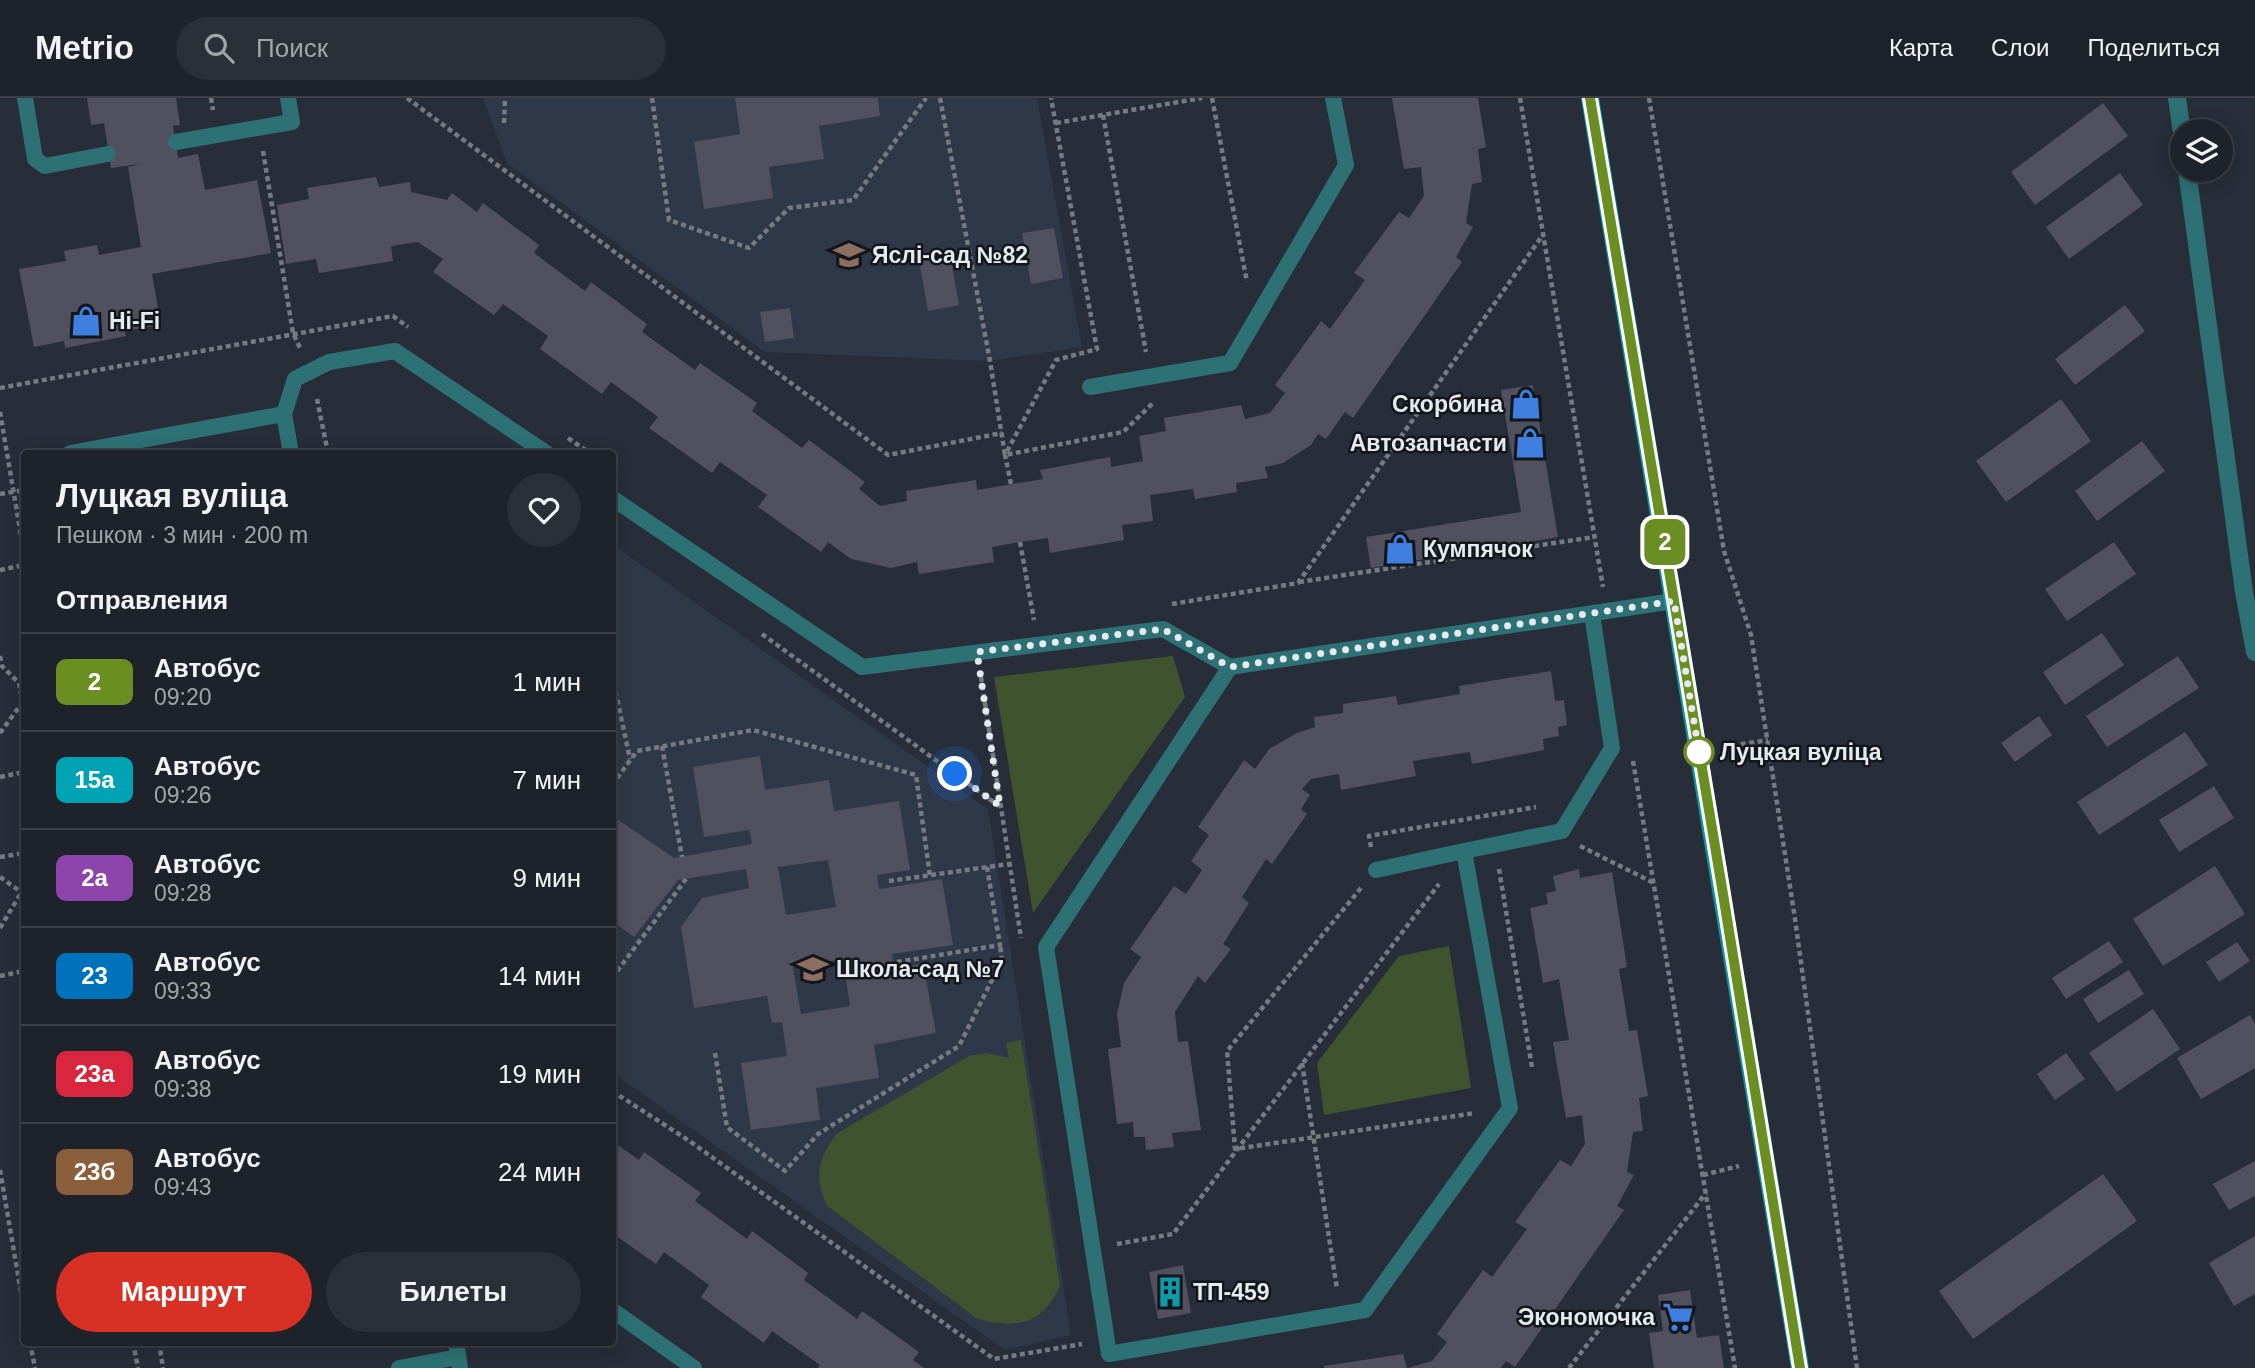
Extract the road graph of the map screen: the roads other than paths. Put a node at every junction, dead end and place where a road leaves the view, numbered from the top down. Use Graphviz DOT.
graph roads {
  1 [pos="25,98"];
  2 [pos="288,98"];
  3 [pos="1333,98"];
  4 [pos="1590,98"];
  5 [pos="2177,98"];
  6 [pos="2180,119"];
  7 [pos="176,142"];
  8 [pos="108,154"];
  9 [pos="2189,182"];
  10 [pos="1090,387"];
  11 [pos="284,414"];
  12 [pos="86,450"];
  13 [pos="290,450"];
  14 [pos="542,450"];
  15 [pos="616,501"];
  16 [pos="1674,601"];
  17 [pos="1591,614"];
  18 [pos="2255,652"];
  19 [pos="1230,667"];
  20 [pos="1464,851"];
  21 [pos="1376,870"];
  22 [pos="616,1313"];
  23 [pos="458,1356"];
  24 [pos="400,1368"];
  25 [pos="695,1368"];
  26 [pos="1800,1368"];
  1 -- 8 [label="lane"];
  2 -- 7 [label="lane"];
  3 -- 10 [label="lane"];
  4 -- 16 [label="main road"];
  5 -- 6 [label="street"];
  9 -- 18 [label="street"];
  11 -- 12 [label="lane"];
  11 -- 13 [label="lane"];
  11 -- 14 [label="lane"];
  15 -- 19 [label="lane"];
  16 -- 17 [label="lane"];
  16 -- 26 [label="main road"];
  17 -- 19 [label="lane"];
  17 -- 20 [label="lane"];
  19 -- 20 [label="lane"];
  20 -- 21 [label="lane"];
  22 -- 25 [label="lane"];
  23 -- 24 [label="lane"];
}
